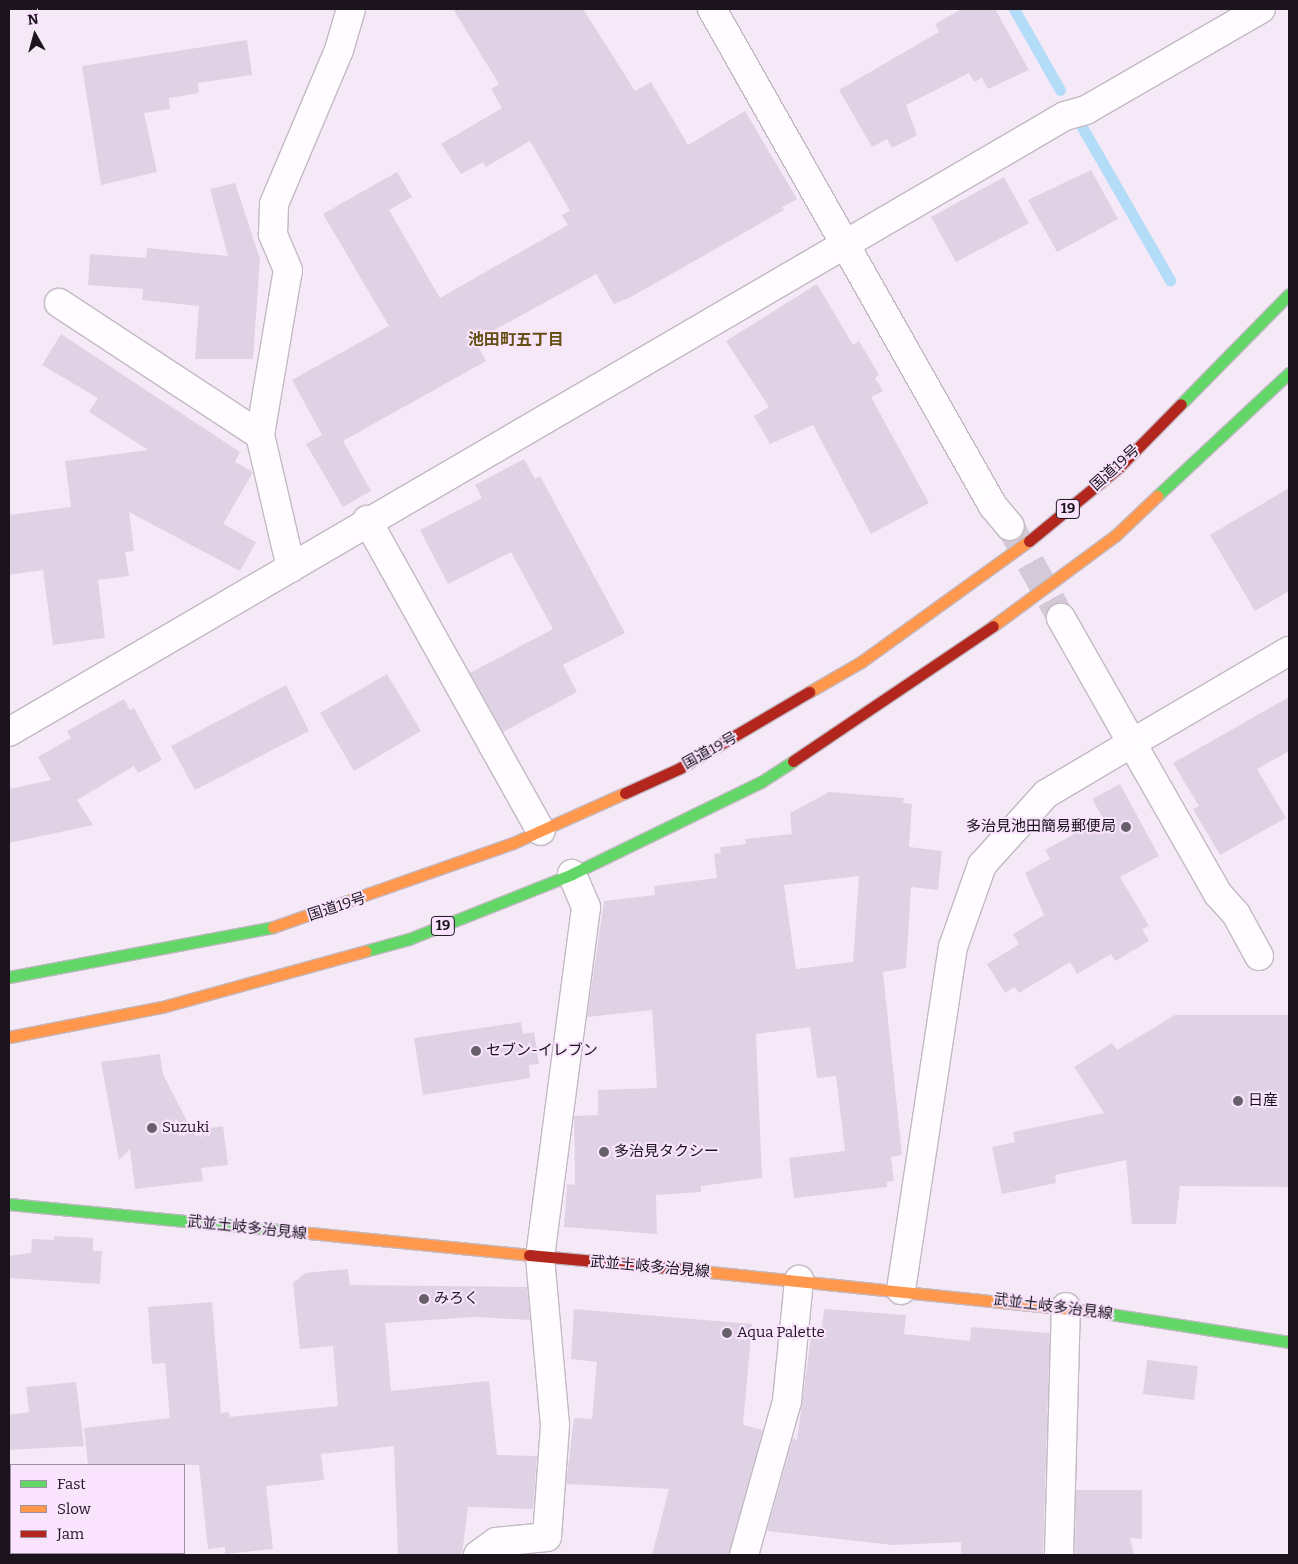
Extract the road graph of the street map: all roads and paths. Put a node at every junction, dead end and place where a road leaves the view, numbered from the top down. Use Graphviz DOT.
graph roads {
  1 [pos="351,9"];
  2 [pos="712,9"];
  3 [pos="1261,9"];
  4 [pos="847,243"];
  5 [pos="1289,294"];
  6 [pos="59,303"];
  7 [pos="1289,373"];
  8 [pos="260,435"];
  9 [pos="367,520"];
  10 [pos="1010,526"];
  11 [pos="291,568"];
  12 [pos="1061,618"];
  13 [pos="1289,651"];
  14 [pos="9,732"];
  15 [pos="1132,743"];
  16 [pos="541,831"];
  17 [pos="572,874"];
  18 [pos="1259,956"];
  19 [pos="9,976"];
  20 [pos="9,1036"];
  21 [pos="9,1204"];
  22 [pos="540,1257"];
  23 [pos="799,1280"];
  24 [pos="901,1290"];
  25 [pos="1066,1307"];
  26 [pos="1289,1342"];
  27 [pos="478,1555"];
  28 [pos="744,1555"];
  29 [pos="1060,1555"];
  1 -- 8 [label="street"];
  2 -- 4 [label="street"];
  3 -- 4 [label="street"];
  4 -- 9 [label="street"];
  4 -- 10 [label="street"];
  5 -- 16 [label="main road, 国道19号 / 19"];
  6 -- 8 [label="street"];
  7 -- 17 [label="main road, 19"];
  8 -- 11 [label="street"];
  9 -- 11 [label="street"];
  9 -- 16 [label="street"];
  11 -- 14 [label="street"];
  12 -- 15 [label="street"];
  13 -- 15 [label="street"];
  15 -- 18 [label="street"];
  15 -- 24 [label="street"];
  16 -- 19 [label="main road, 国道19号 / 19"];
  17 -- 20 [label="main road, 19"];
  17 -- 22 [label="street"];
  21 -- 22 [label="main road, 武並土岐多治見線"];
  22 -- 23 [label="main road, 武並土岐多治見線"];
  22 -- 27 [label="street"];
  23 -- 24 [label="main road, 武並土岐多治見線"];
  23 -- 28 [label="street"];
  24 -- 25 [label="main road, 武並土岐多治見線"];
  25 -- 26 [label="main road, 武並土岐多治見線"];
  25 -- 29 [label="street"];
}
